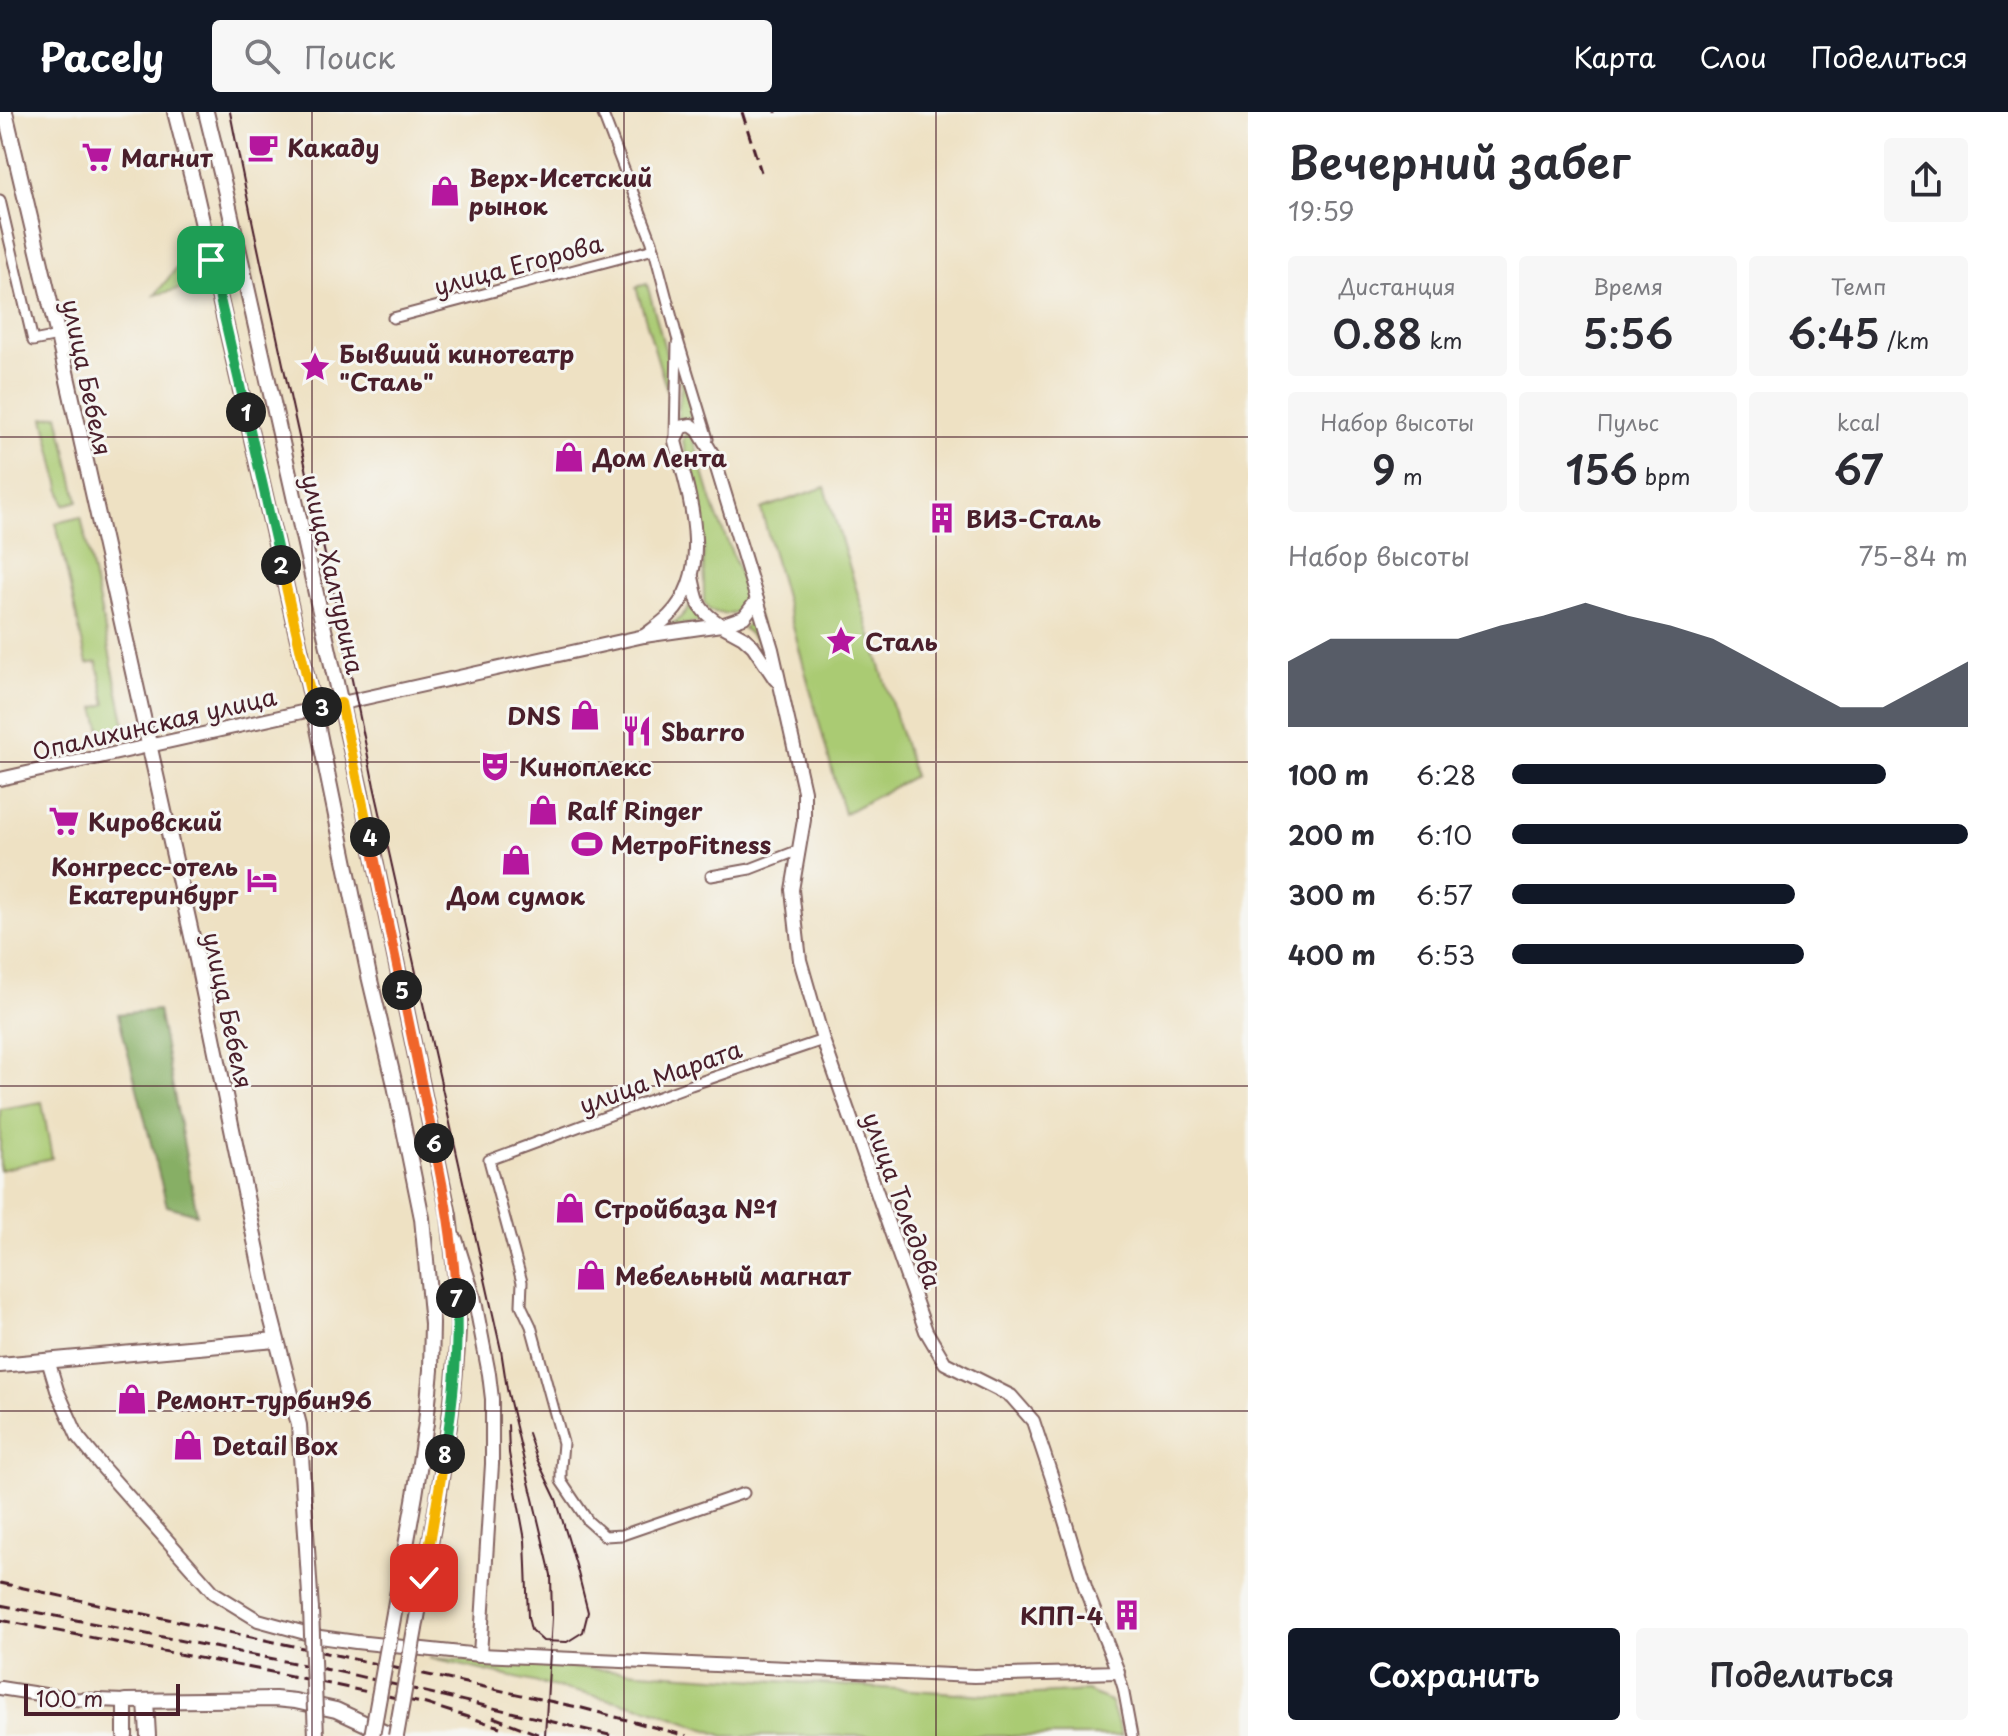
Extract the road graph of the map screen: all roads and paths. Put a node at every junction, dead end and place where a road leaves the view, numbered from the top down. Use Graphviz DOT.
graph roads {
  1 [pos="5,112"];
  2 [pos="175,112"];
  3 [pos="206,112"];
  4 [pos="602,112"];
  5 [pos="0,200"];
  6 [pos="654,249"];
  7 [pos="393,318"];
  8 [pos="58,336"];
  9 [pos="677,337"];
  10 [pos="675,441"];
  11 [pos="713,455"];
  12 [pos="692,576"];
  13 [pos="757,600"];
  14 [pos="721,625"];
  15 [pos="644,636"];
  16 [pos="779,685"];
  17 [pos="341,703"];
  18 [pos="314,709"];
  19 [pos="149,746"];
  20 [pos="0,779"];
  21 [pos="799,850"];
  22 [pos="711,876"];
  23 [pos="823,1040"];
  24 [pos="449,1215"];
  25 [pos="276,1340"];
  26 [pos="48,1360"];
  27 [pos="0,1365"];
  28 [pos="744,1493"];
  29 [pos="480,1655"];
  30 [pos="1118,1672"];
  31 [pos="0,1688"];
  32 [pos="125,1701"];
  33 [pos="146,1701"];
  34 [pos="125,1736"];
  35 [pos="148,1736"];
  36 [pos="316,1736"];
  37 [pos="372,1736"];
  38 [pos="394,1736"];
  39 [pos="1132,1736"];
  1 -- 8 [label="main road, улица Бебеля"];
  2 -- 18 [label="main road, улица Халтурина"];
  3 -- 17 [label="main road, улица Халтурина"];
  4 -- 6 [label="street"];
  5 -- 8 [label="street"];
  6 -- 7 [label="street, улица Егорова"];
  6 -- 9 [label="street"];
  8 -- 19 [label="main road, улица Бебеля"];
  9 -- 10 [label="street"];
  9 -- 11 [label="street"];
  10 -- 11 [label="street"];
  10 -- 12 [label="street"];
  11 -- 13 [label="street, улица Толедова"];
  12 -- 14 [label="street"];
  12 -- 15 [label="street"];
  13 -- 14 [label="street"];
  13 -- 16 [label="street, улица Толедова"];
  14 -- 15 [label="street, Опалихинская улица"];
  14 -- 16 [label="street"];
  15 -- 17 [label="street, Опалихинская улица"];
  16 -- 21 [label="street, улица Толедова"];
  17 -- 18 [label="street, Опалихинская улица"];
  17 -- 24 [label="main road, улица Халтурина"];
  18 -- 19 [label="street, Опалихинская улица"];
  18 -- 37 [label="main road, улица Халтурина, bridge"];
  19 -- 20 [label="street, Опалихинская улица"];
  19 -- 25 [label="main road, улица Бебеля"];
  21 -- 22 [label="street"];
  21 -- 23 [label="street, улица Толедова"];
  23 -- 28 [label="street, улица Марата"];
  23 -- 30 [label="street, улица Толедова"];
  24 -- 29 [label="street"];
  24 -- 38 [label="main road, улица Халтурина, bridge"];
  25 -- 26 [label="main road"];
  25 -- 36 [label="main road, улица Бебеля, bridge"];
  26 -- 27 [label="main road"];
  26 -- 29 [label="street"];
  29 -- 30 [label="street"];
  30 -- 39 [label="street"];
  31 -- 32 [label="street"];
  32 -- 33 [label="main road"];
  32 -- 34 [label="main road"];
  33 -- 35 [label="main road"];
  33 -- 38 [label="main road"];
}
